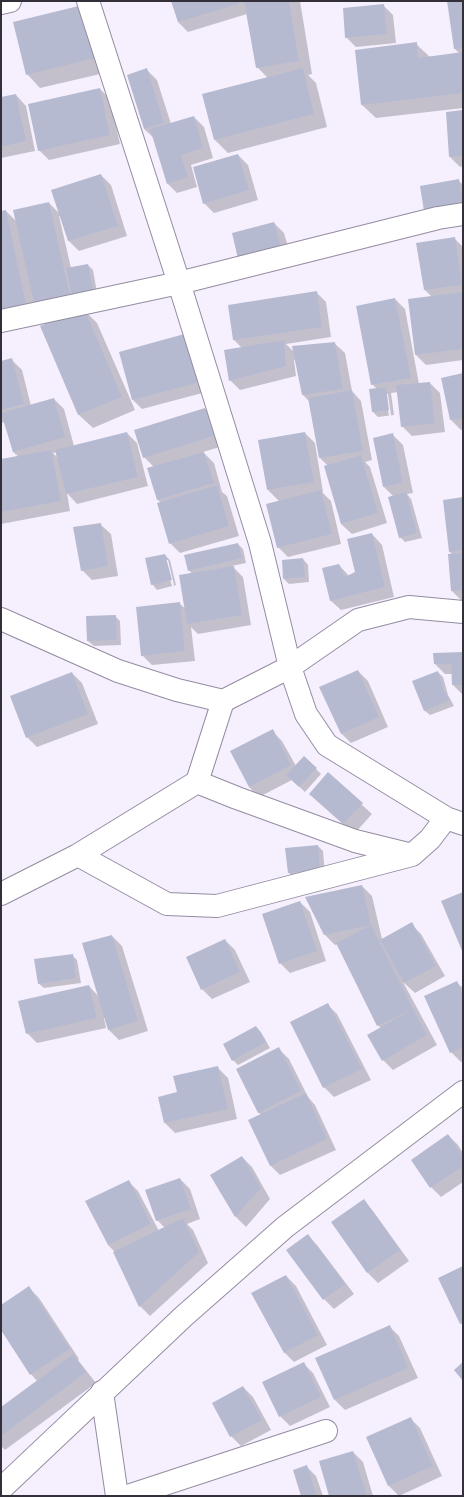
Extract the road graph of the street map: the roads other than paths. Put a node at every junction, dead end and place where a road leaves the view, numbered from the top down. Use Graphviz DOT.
graph roads {
  1 [pos="10,1"];
  2 [pos="88,1"];
  3 [pos="1,3"];
  4 [pos="463,214"];
  5 [pos="179,283"];
  6 [pos="1,321"];
  7 [pos="463,612"];
  8 [pos="1,619"];
  9 [pos="290,667"];
  10 [pos="223,702"];
  11 [pos="197,782"];
  12 [pos="455,821"];
  13 [pos="78,855"];
  14 [pos="412,855"];
  15 [pos="1,894"];
  16 [pos="463,1092"];
  17 [pos="102,1392"];
  18 [pos="326,1430"];
  19 [pos="1,1489"];
  20 [pos="117,1496"];
  21 [pos="128,1496"];
  1 -- 3 [label="street"];
  2 -- 5 [label="street"];
  4 -- 5 [label="street"];
  5 -- 6 [label="street"];
  5 -- 9 [label="street"];
  7 -- 9 [label="street"];
  8 -- 10 [label="street"];
  9 -- 10 [label="street"];
  9 -- 12 [label="street"];
  10 -- 11 [label="street"];
  11 -- 13 [label="street"];
  11 -- 14 [label="street"];
  12 -- 14 [label="street"];
  13 -- 14 [label="street"];
  13 -- 15 [label="street"];
  16 -- 17 [label="street"];
  17 -- 19 [label="street"];
  17 -- 20 [label="street"];
  18 -- 21 [label="street"];
}
